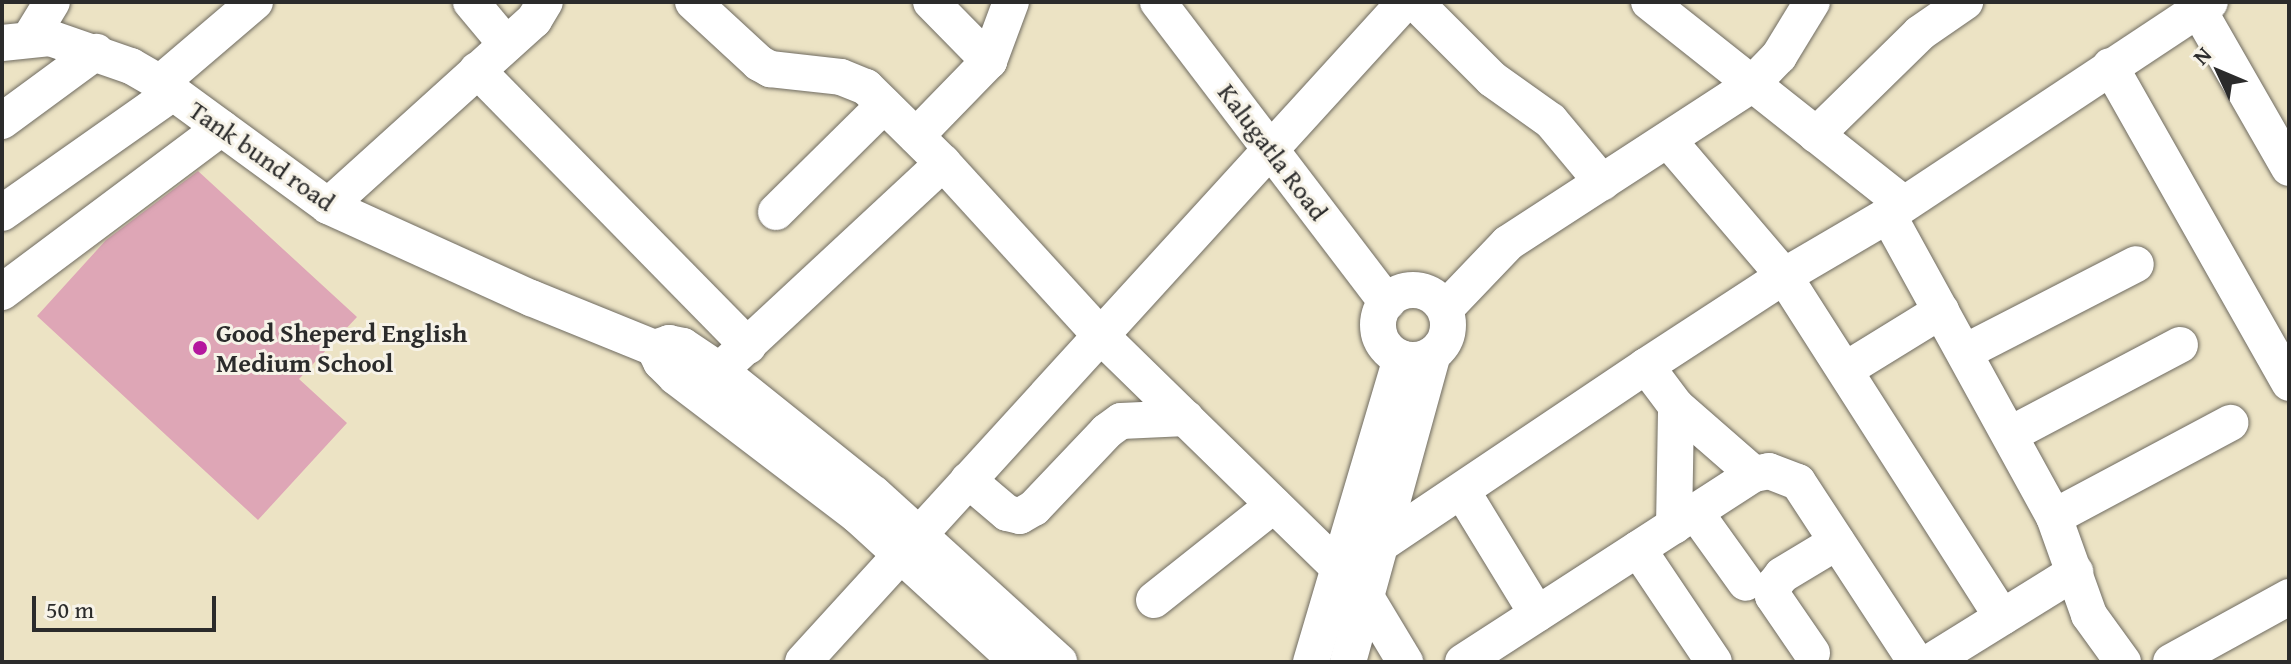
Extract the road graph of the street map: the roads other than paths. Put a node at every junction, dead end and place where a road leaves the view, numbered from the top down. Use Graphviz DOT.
graph roads {
  1 [pos="52,2"];
  2 [pos="255,2"];
  3 [pos="471,2"];
  4 [pos="545,2"];
  5 [pos="693,2"];
  6 [pos="931,2"];
  7 [pos="1011,2"];
  8 [pos="1158,2"];
  9 [pos="1405,2"];
  10 [pos="1415,2"];
  11 [pos="1649,2"];
  12 [pos="1812,2"];
  13 [pos="1965,2"];
  14 [pos="2189,8"];
  15 [pos="16,41"];
  16 [pos="506,44"];
  17 [pos="96,52"];
  18 [pos="989,61"];
  19 [pos="2110,66"];
  20 [pos="477,70"];
  21 [pos="1750,86"];
  22 [pos="167,88"];
  23 [pos="884,105"];
  24 [pos="2,121"];
  25 [pos="221,128"];
  26 [pos="1816,135"];
  27 [pos="916,136"];
  28 [pos="1668,140"];
  29 [pos="1272,151"];
  30 [pos="943,163"];
  31 [pos="2289,168"];
  32 [pos="1602,182"];
  33 [pos="328,206"];
  34 [pos="1896,210"];
  35 [pos="776,212"];
  36 [pos="2,213"];
  37 [pos="2136,264"];
  38 [pos="1784,276"];
  39 [pos="2,292"];
  40 [pos="1387,303"];
  41 [pos="1445,309"];
  42 [pos="1941,311"];
  43 [pos="1099,334"];
  44 [pos="2180,345"];
  45 [pos="748,346"];
  46 [pos="654,348"];
  47 [pos="1965,352"];
  48 [pos="1417,357"];
  49 [pos="1646,366"];
  50 [pos="719,370"];
  51 [pos="1845,370"];
  52 [pos="2289,383"];
  53 [pos="1676,406"];
  54 [pos="1186,418"];
  55 [pos="2230,423"];
  56 [pos="2011,434"];
  57 [pos="1754,474"];
  58 [pos="968,480"];
  59 [pos="1462,491"];
  60 [pos="1274,505"];
  61 [pos="2054,517"];
  62 [pos="1684,519"];
  63 [pos="1837,542"];
  64 [pos="910,544"];
  65 [pos="1638,549"];
  66 [pos="1357,551"];
  67 [pos="2075,572"];
  68 [pos="1746,583"];
  69 [pos="1366,597"];
  70 [pos="2289,597"];
  71 [pos="1154,600"];
  72 [pos="1537,614"];
  73 [pos="2002,617"];
  74 [pos="1812,653"];
  75 [pos="803,662"];
  76 [pos="1018,662"];
  77 [pos="1059,662"];
  78 [pos="1311,662"];
  79 [pos="1348,662"];
  80 [pos="1405,662"];
  81 [pos="1463,662"];
  82 [pos="1714,662"];
  83 [pos="1916,662"];
  84 [pos="1930,662"];
  85 [pos="2123,662"];
  86 [pos="2171,662"];
  1 -- 15 [label="street"];
  2 -- 22 [label="street"];
  3 -- 16 [label="street"];
  4 -- 16 [label="street"];
  5 -- 23 [label="street"];
  6 -- 18 [label="street"];
  7 -- 18 [label="street"];
  8 -- 29 [label="street, Kalugatla Road"];
  9 -- 29 [label="street"];
  10 -- 32 [label="street"];
  11 -- 21 [label="street"];
  12 -- 21 [label="street"];
  13 -- 26 [label="street"];
  14 -- 19 [label="street"];
  14 -- 31 [label="street"];
  15 -- 17 [label="street, Tank bund road"];
  16 -- 20 [label="street"];
  17 -- 22 [label="street, Tank bund road"];
  17 -- 24 [label="street"];
  18 -- 27 [label="street"];
  19 -- 34 [label="street"];
  19 -- 52 [label="street"];
  20 -- 33 [label="street"];
  20 -- 45 [label="street"];
  21 -- 26 [label="street"];
  21 -- 28 [label="street"];
  22 -- 25 [label="street, Tank bund road"];
  22 -- 36 [label="street"];
  23 -- 27 [label="street"];
  23 -- 35 [label="street"];
  25 -- 33 [label="street, Tank bund road"];
  25 -- 39 [label="street"];
  26 -- 34 [label="street"];
  27 -- 30 [label="street"];
  28 -- 32 [label="street"];
  28 -- 38 [label="street"];
  29 -- 40 [label="street, Kalugatla Road"];
  29 -- 43 [label="street"];
  30 -- 43 [label="street"];
  30 -- 45 [label="street"];
  32 -- 41 [label="street"];
  33 -- 46 [label="street, Tank bund road"];
  34 -- 38 [label="street"];
  34 -- 42 [label="street"];
  37 -- 47 [label="street"];
  38 -- 49 [label="street"];
  38 -- 51 [label="street"];
  40 -- 41 [label="street"];
  40 -- 48 [label="street"];
  41 -- 48 [label="street"];
  42 -- 47 [label="street"];
  42 -- 51 [label="street"];
  43 -- 54 [label="street"];
  43 -- 58 [label="street"];
  44 -- 56 [label="street"];
  45 -- 50 [label="street"];
  46 -- 50 [label="street"];
  46 -- 64 [label="street"];
  47 -- 56 [label="street"];
  48 -- 66 [label="street"];
  49 -- 53 [label="street"];
  49 -- 59 [label="street"];
  50 -- 64 [label="street"];
  51 -- 73 [label="street"];
  53 -- 57 [label="street"];
  53 -- 62 [label="street"];
  54 -- 58 [label="street"];
  54 -- 60 [label="street"];
  55 -- 61 [label="street"];
  56 -- 61 [label="street"];
  57 -- 62 [label="street"];
  57 -- 63 [label="street"];
  58 -- 64 [label="street"];
  59 -- 66 [label="street"];
  59 -- 72 [label="street"];
  60 -- 66 [label="street"];
  60 -- 71 [label="street"];
  61 -- 67 [label="street"];
  62 -- 65 [label="street"];
  62 -- 68 [label="street"];
  63 -- 74 [label="street"];
  63 -- 83 [label="street"];
  64 -- 75 [label="street"];
  64 -- 76 [label="street"];
  64 -- 77 [label="street"];
  65 -- 72 [label="street"];
  65 -- 82 [label="street"];
  66 -- 69 [label="street"];
  66 -- 78 [label="street"];
  67 -- 73 [label="street"];
  67 -- 85 [label="street"];
  69 -- 79 [label="street"];
  69 -- 80 [label="street"];
  70 -- 86 [label="street"];
  72 -- 81 [label="street"];
  73 -- 84 [label="street"];
}
